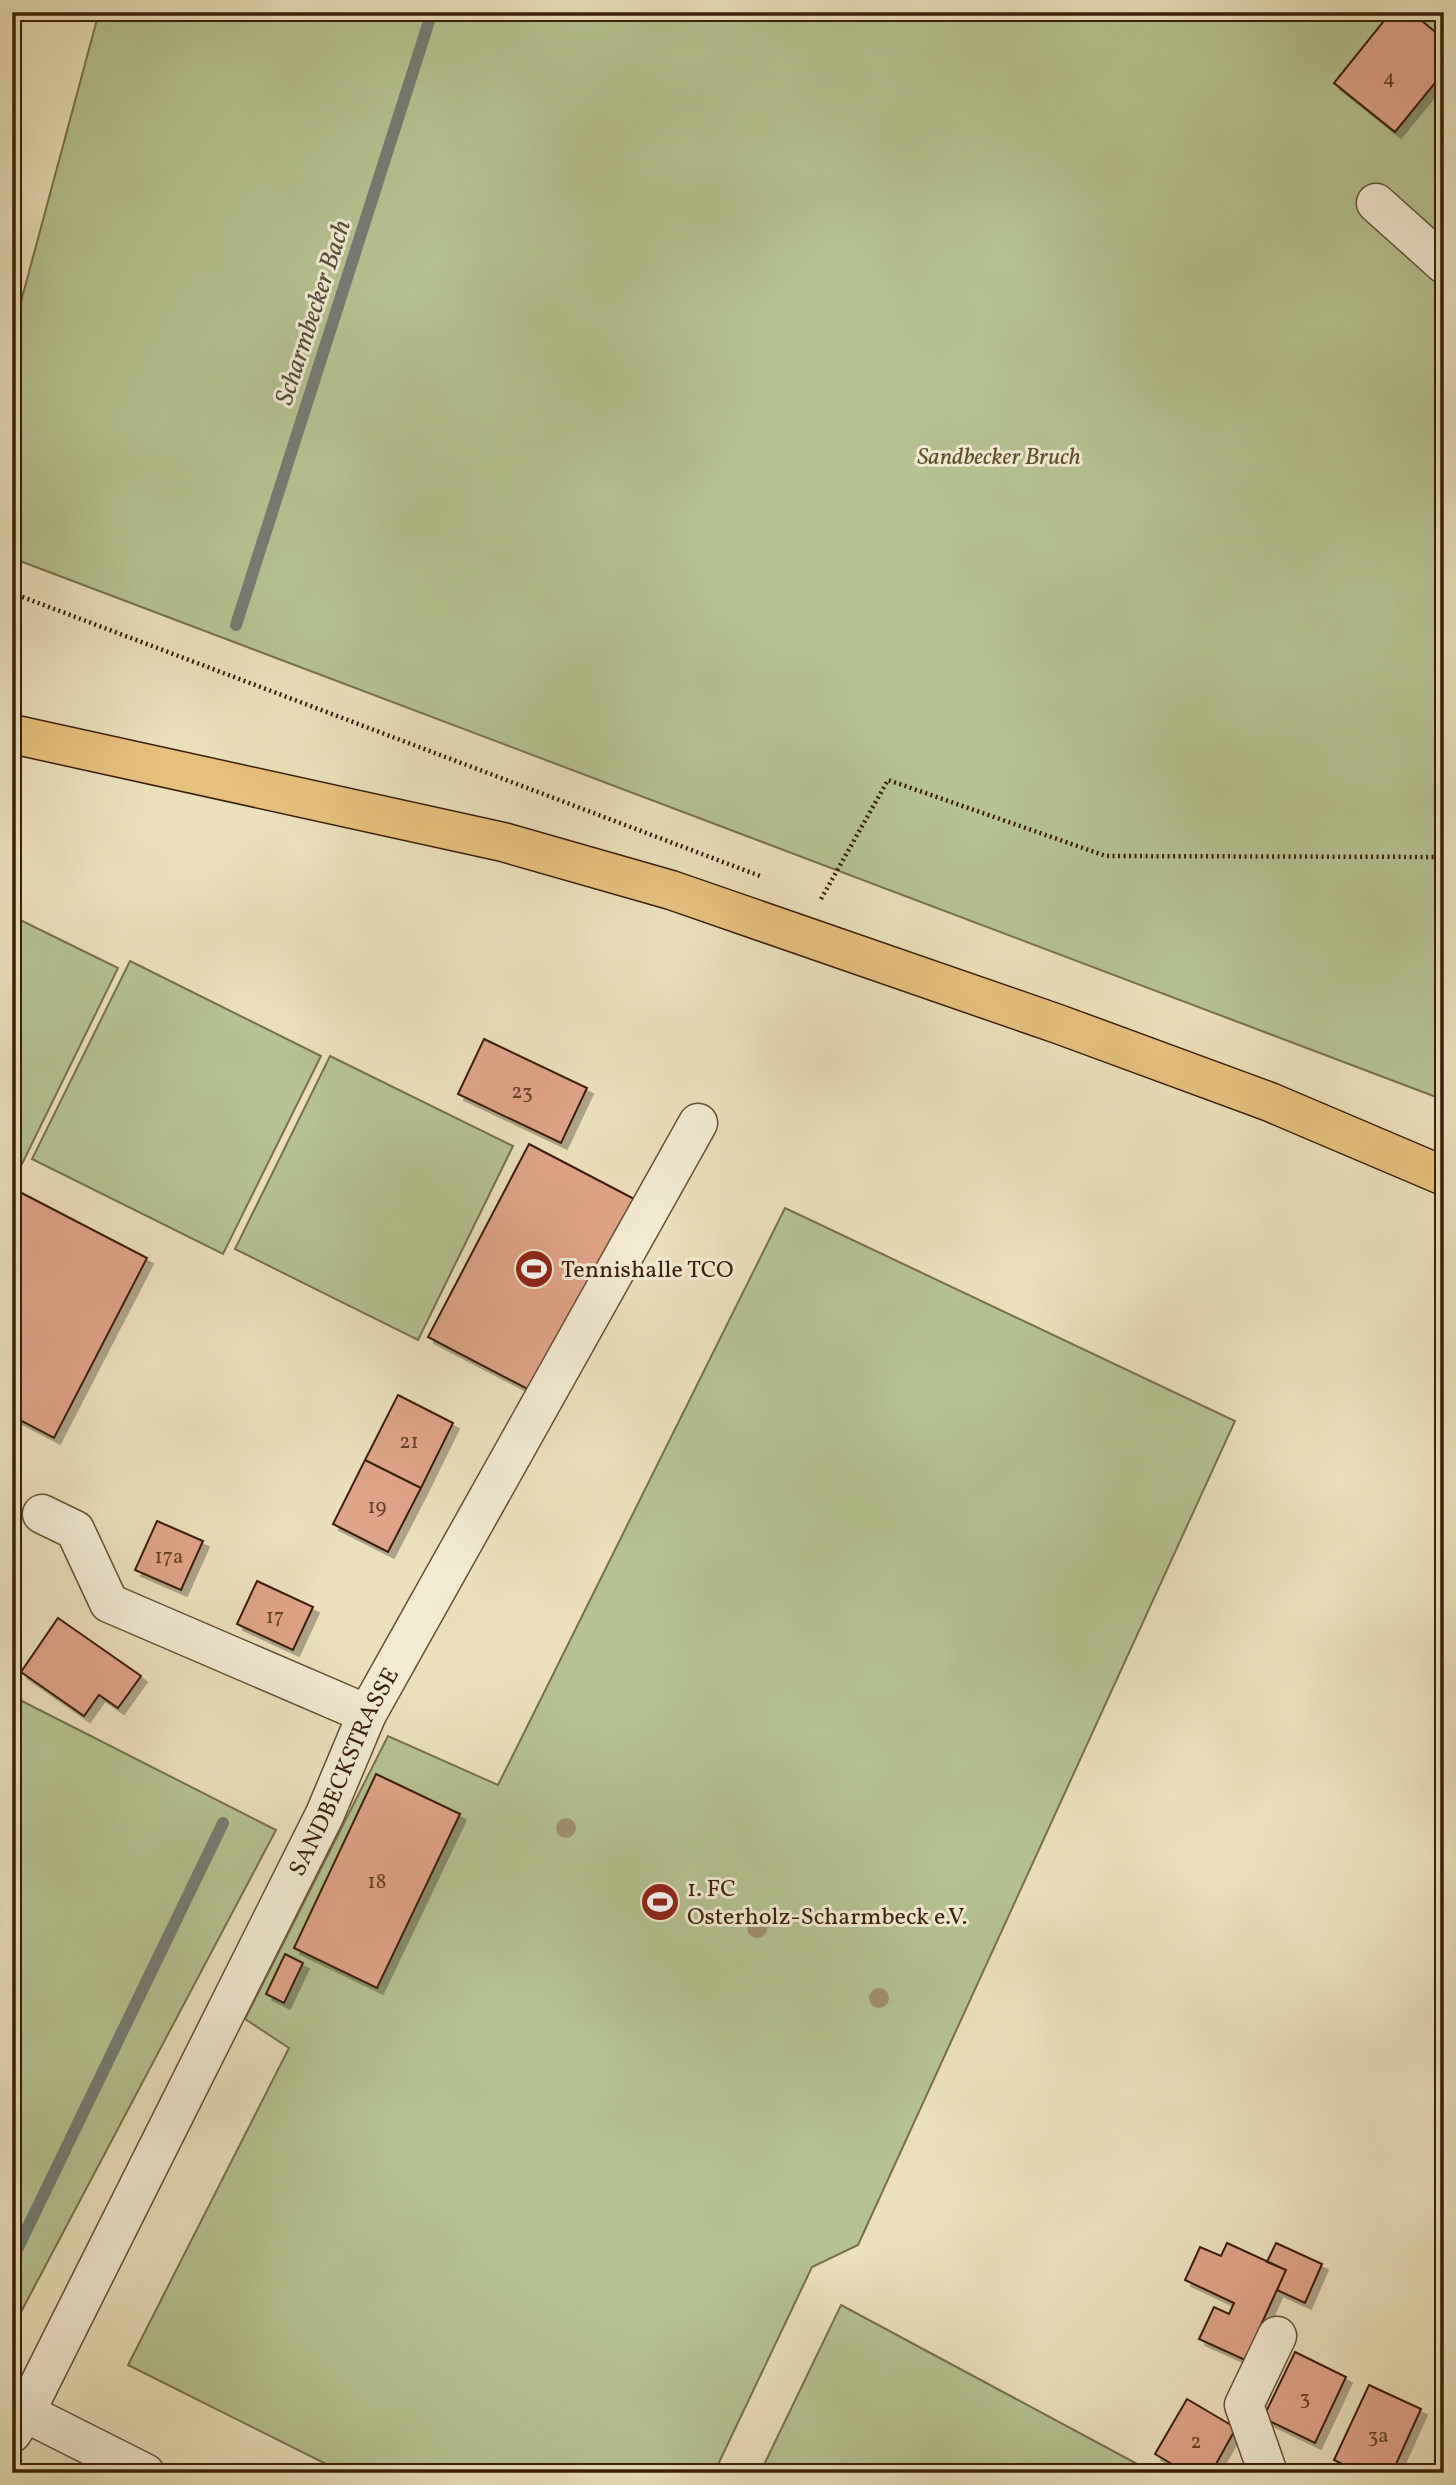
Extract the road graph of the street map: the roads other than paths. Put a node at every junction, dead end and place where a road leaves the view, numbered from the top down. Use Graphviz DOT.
graph roads {
  1 [pos="1376,203"];
  2 [pos="1444,264"];
  3 [pos="12,734"];
  4 [pos="698,1123"];
  5 [pos="1444,1176"];
  6 [pos="43,1514"];
  7 [pos="367,1714"];
  8 [pos="1277,2336"];
  9 [pos="17,2417"];
  10 [pos="145,2473"];
  11 [pos="1268,2473"];
  1 -- 2 [label="street"];
  3 -- 5 [label="main road"];
  4 -- 7 [label="street, SANDBECKSTRASSE"];
  6 -- 7 [label="street"];
  7 -- 9 [label="street, SANDBECKSTRASSE"];
  8 -- 11 [label="street"];
  9 -- 10 [label="street"];
}
